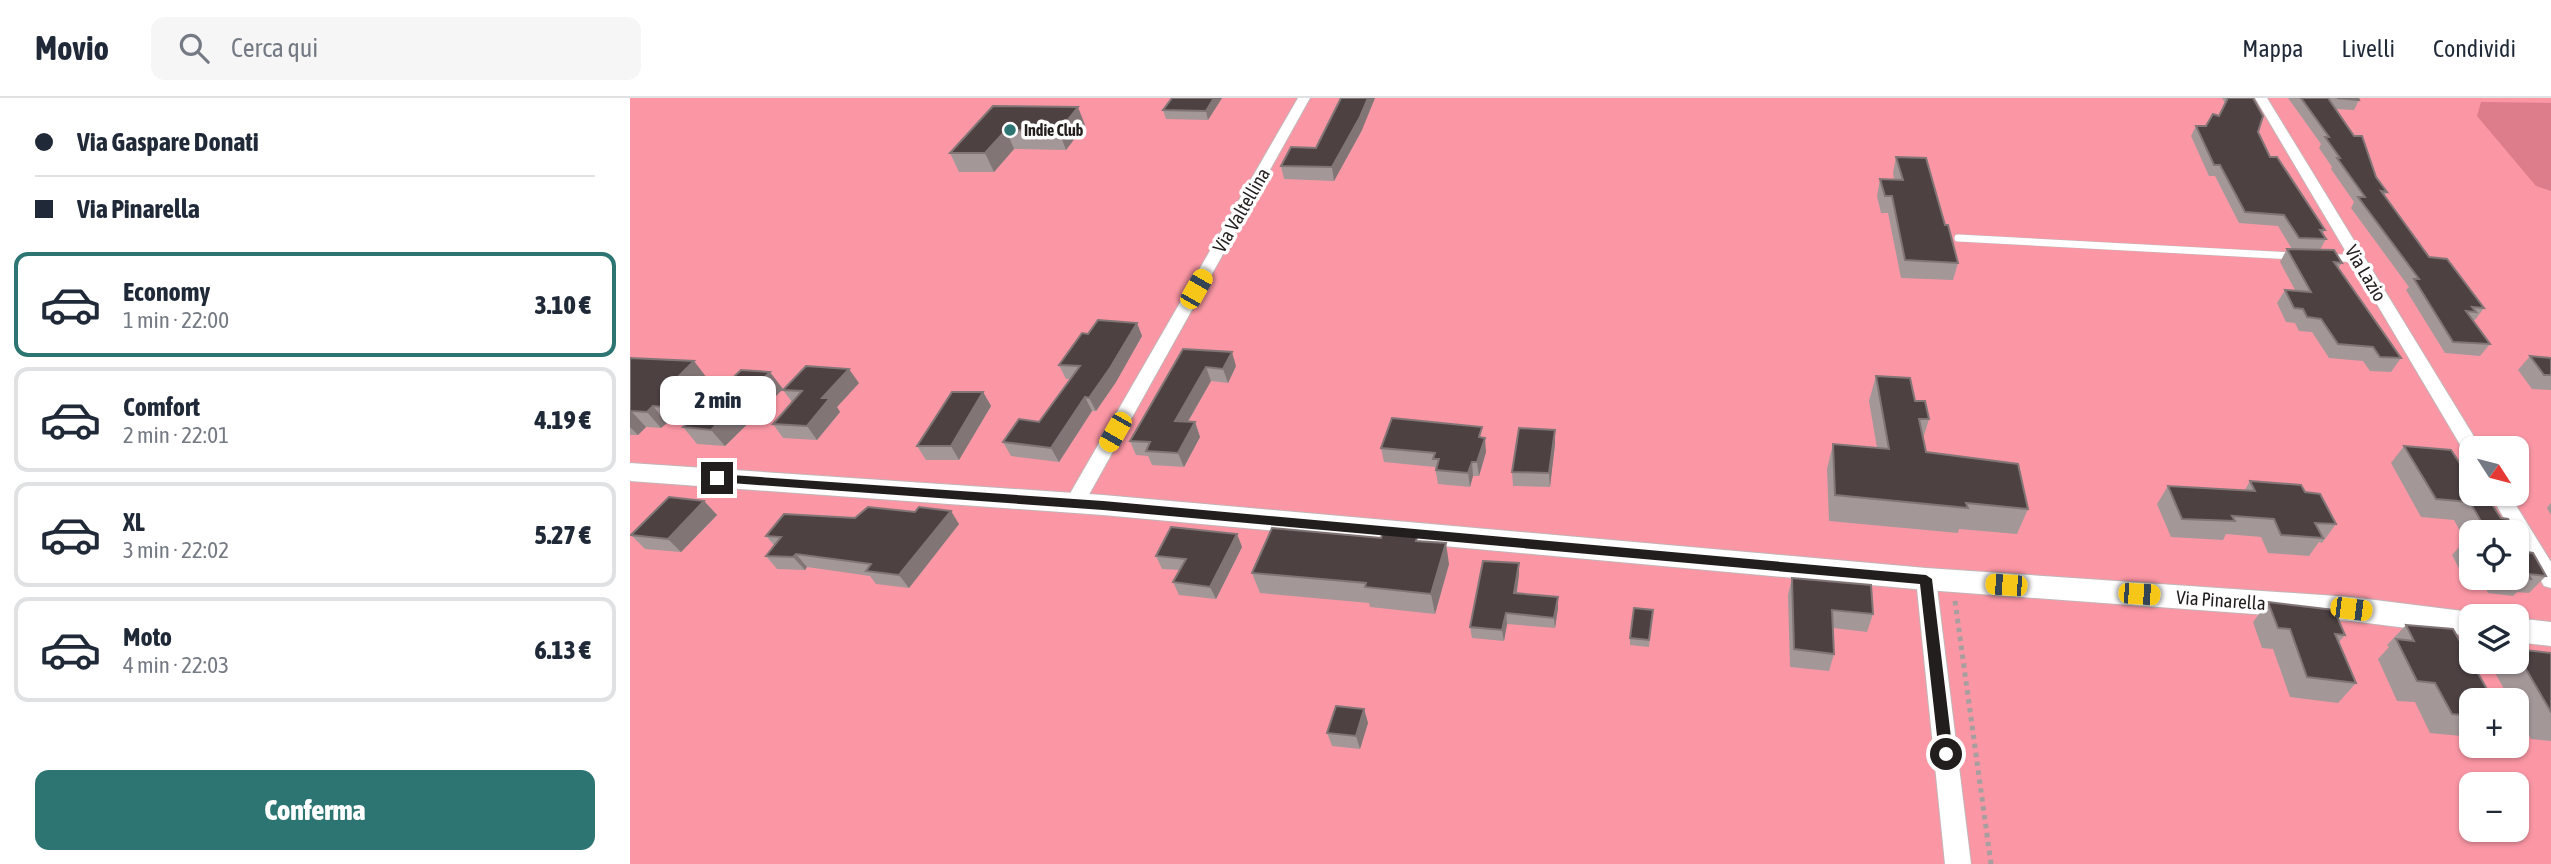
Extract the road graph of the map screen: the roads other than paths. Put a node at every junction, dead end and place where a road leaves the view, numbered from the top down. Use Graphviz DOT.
graph roads {
  1 [pos="1304,98"];
  2 [pos="2261,98"];
  3 [pos="1958,238"];
  4 [pos="2303,256"];
  5 [pos="2316,257"];
  6 [pos="2358,259"];
  7 [pos="2465,436"];
  8 [pos="630,472"];
  9 [pos="1074,504"];
  10 [pos="2506,506"];
  11 [pos="1939,580"];
  12 [pos="2551,580"];
  13 [pos="2459,622"];
  14 [pos="2529,631"];
  15 [pos="2551,634"];
  16 [pos="1958,864"];
  1 -- 9 [label="street, Via Valtellina"];
  2 -- 6 [label="street, Via Lazio"];
  3 -- 4 [label="lane"];
  5 -- 6 [label="lane"];
  6 -- 7 [label="street, Via Lazio"];
  8 -- 9 [label="street, Via Pinarella"];
  9 -- 11 [label="street, Via Pinarella"];
  10 -- 12 [label="street"];
  11 -- 13 [label="street, Via Pinarella"];
  11 -- 16 [label="street"];
  14 -- 15 [label="street"];
}
